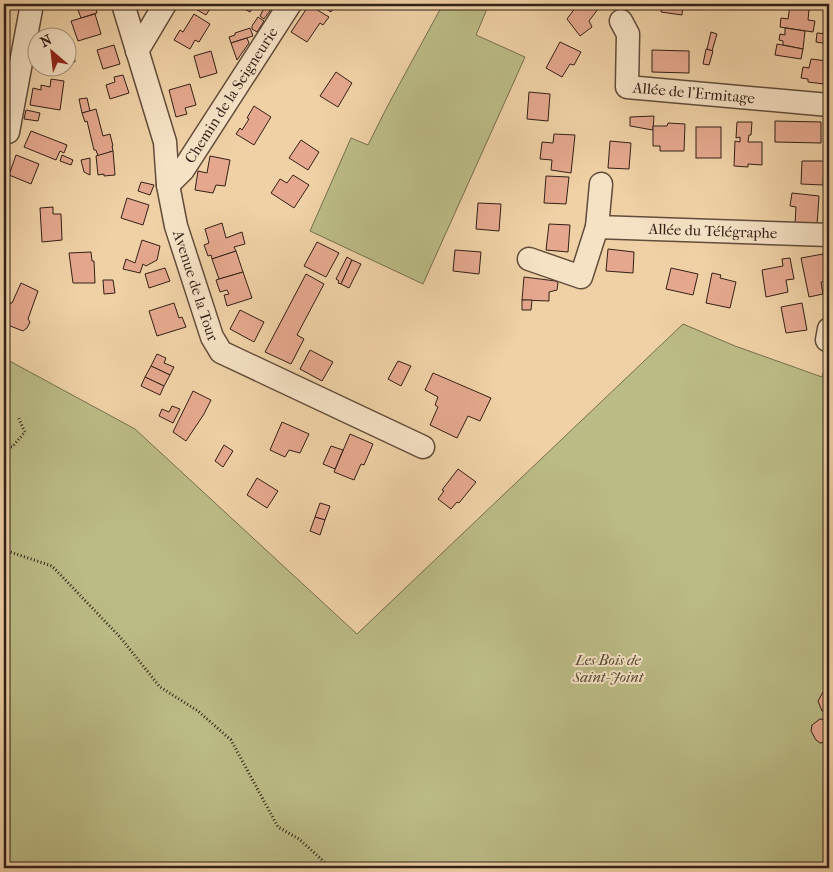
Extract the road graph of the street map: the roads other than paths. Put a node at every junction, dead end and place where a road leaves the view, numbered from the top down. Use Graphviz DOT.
graph roads {
  1 [pos="32,4"];
  2 [pos="123,4"];
  3 [pos="165,4"];
  4 [pos="290,4"];
  5 [pos="622,21"];
  6 [pos="137,51"];
  7 [pos="829,105"];
  8 [pos="8,132"];
  9 [pos="601,184"];
  10 [pos="168,185"];
  11 [pos="598,227"];
  12 [pos="829,236"];
  13 [pos="529,259"];
  14 [pos="423,447"];
  1 -- 8 [label="street"];
  2 -- 6 [label="street, Avenue de la Tour"];
  3 -- 6 [label="street"];
  4 -- 10 [label="street, Chemin de la Seigneurie"];
  5 -- 7 [label="street, Allée de l'Ermitage"];
  6 -- 10 [label="street, Avenue de la Tour"];
  9 -- 11 [label="street"];
  10 -- 14 [label="street, Avenue de la Tour"];
  11 -- 12 [label="street, Allée du Télégraphe"];
  11 -- 13 [label="street"];
}
